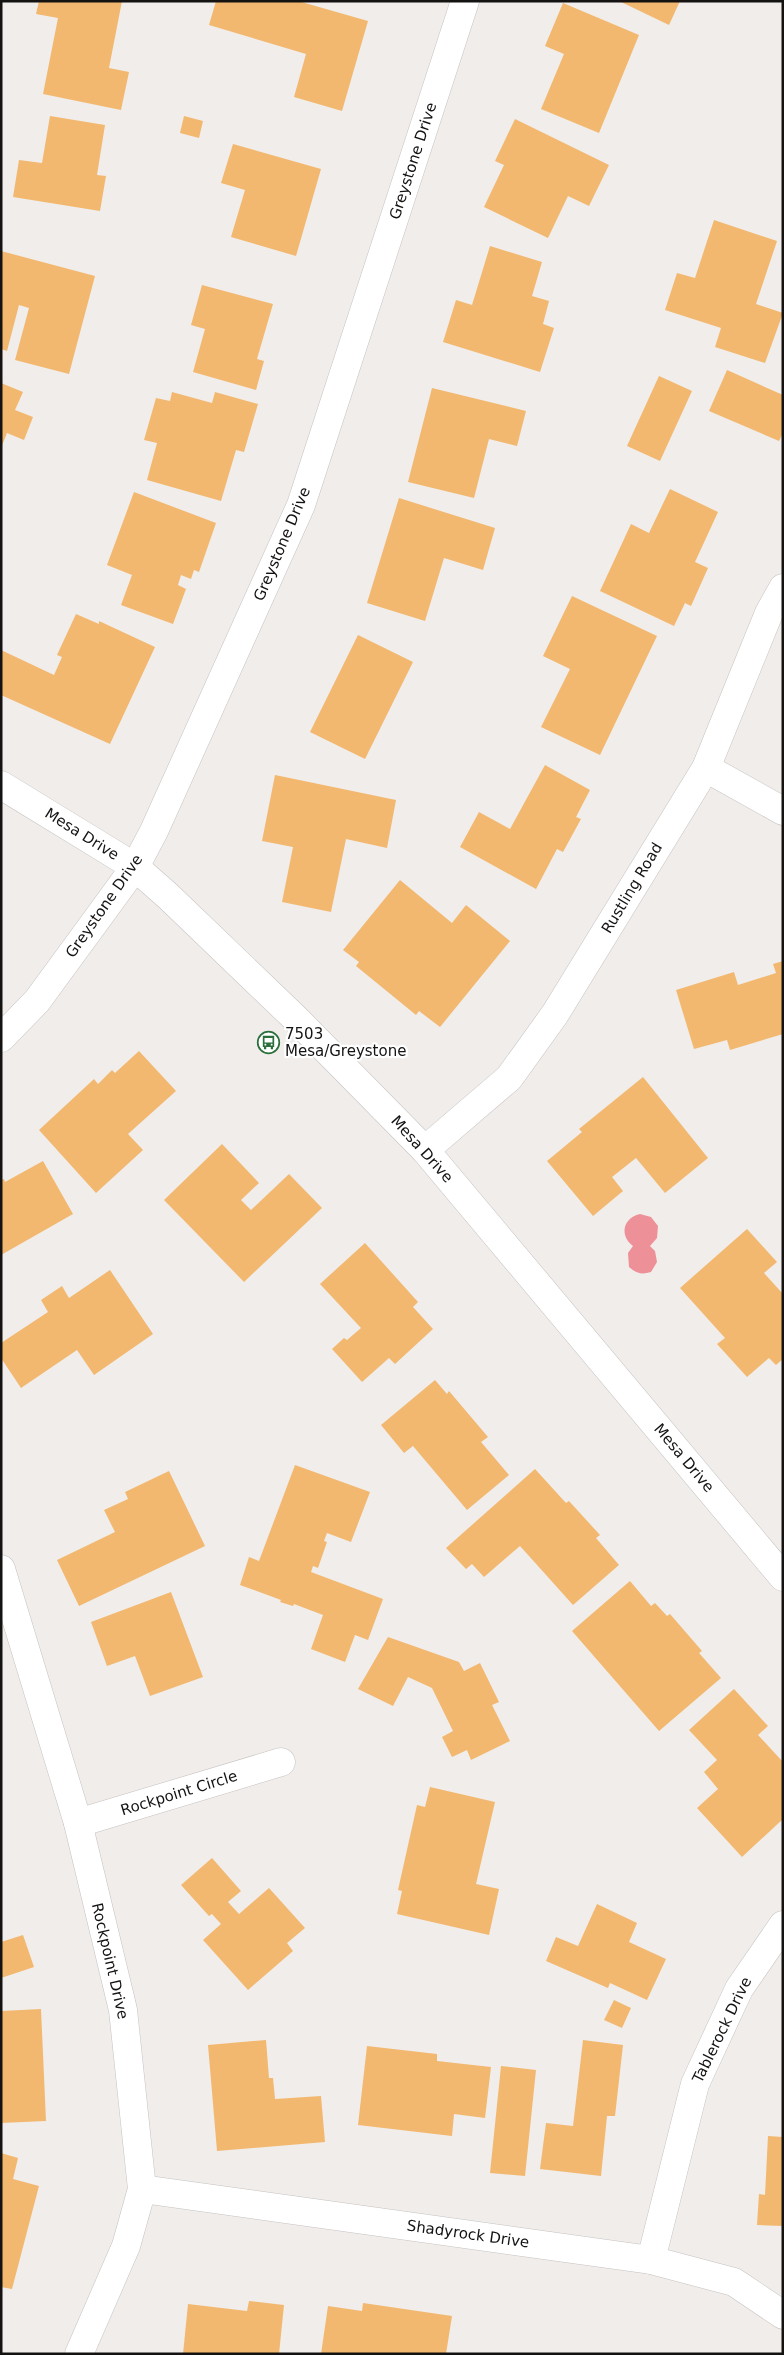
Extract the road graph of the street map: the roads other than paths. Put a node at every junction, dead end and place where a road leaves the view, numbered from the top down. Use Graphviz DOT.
graph roads {
  1 [pos="465,1"];
  2 [pos="783,588"];
  3 [pos="706,768"];
  4 [pos="1,785"];
  5 [pos="783,811"];
  6 [pos="135,867"];
  7 [pos="1,1038"];
  8 [pos="425,1150"];
  9 [pos="1,1569"];
  10 [pos="783,1577"];
  11 [pos="281,1762"];
  12 [pos="78,1824"];
  13 [pos="783,1925"];
  14 [pos="142,2189"];
  15 [pos="652,2260"];
  16 [pos="783,2315"];
  17 [pos="79,2354"];
  1 -- 6 [label="street, Greystone Drive"];
  2 -- 3 [label="street, Rustling Road"];
  3 -- 5 [label="street"];
  3 -- 8 [label="street, Rustling Road"];
  4 -- 6 [label="street, Mesa Drive"];
  6 -- 7 [label="street, Greystone Drive"];
  6 -- 8 [label="street, Mesa Drive"];
  8 -- 10 [label="street, Mesa Drive"];
  9 -- 12 [label="street, Rockpoint Drive"];
  11 -- 12 [label="street, Rockpoint Circle"];
  12 -- 14 [label="street, Rockpoint Drive"];
  13 -- 15 [label="street, Tablerock Drive"];
  14 -- 15 [label="street, Shadyrock Drive"];
  14 -- 17 [label="street, Rockpoint Drive"];
  15 -- 16 [label="street, Shadyrock Drive"];
}
